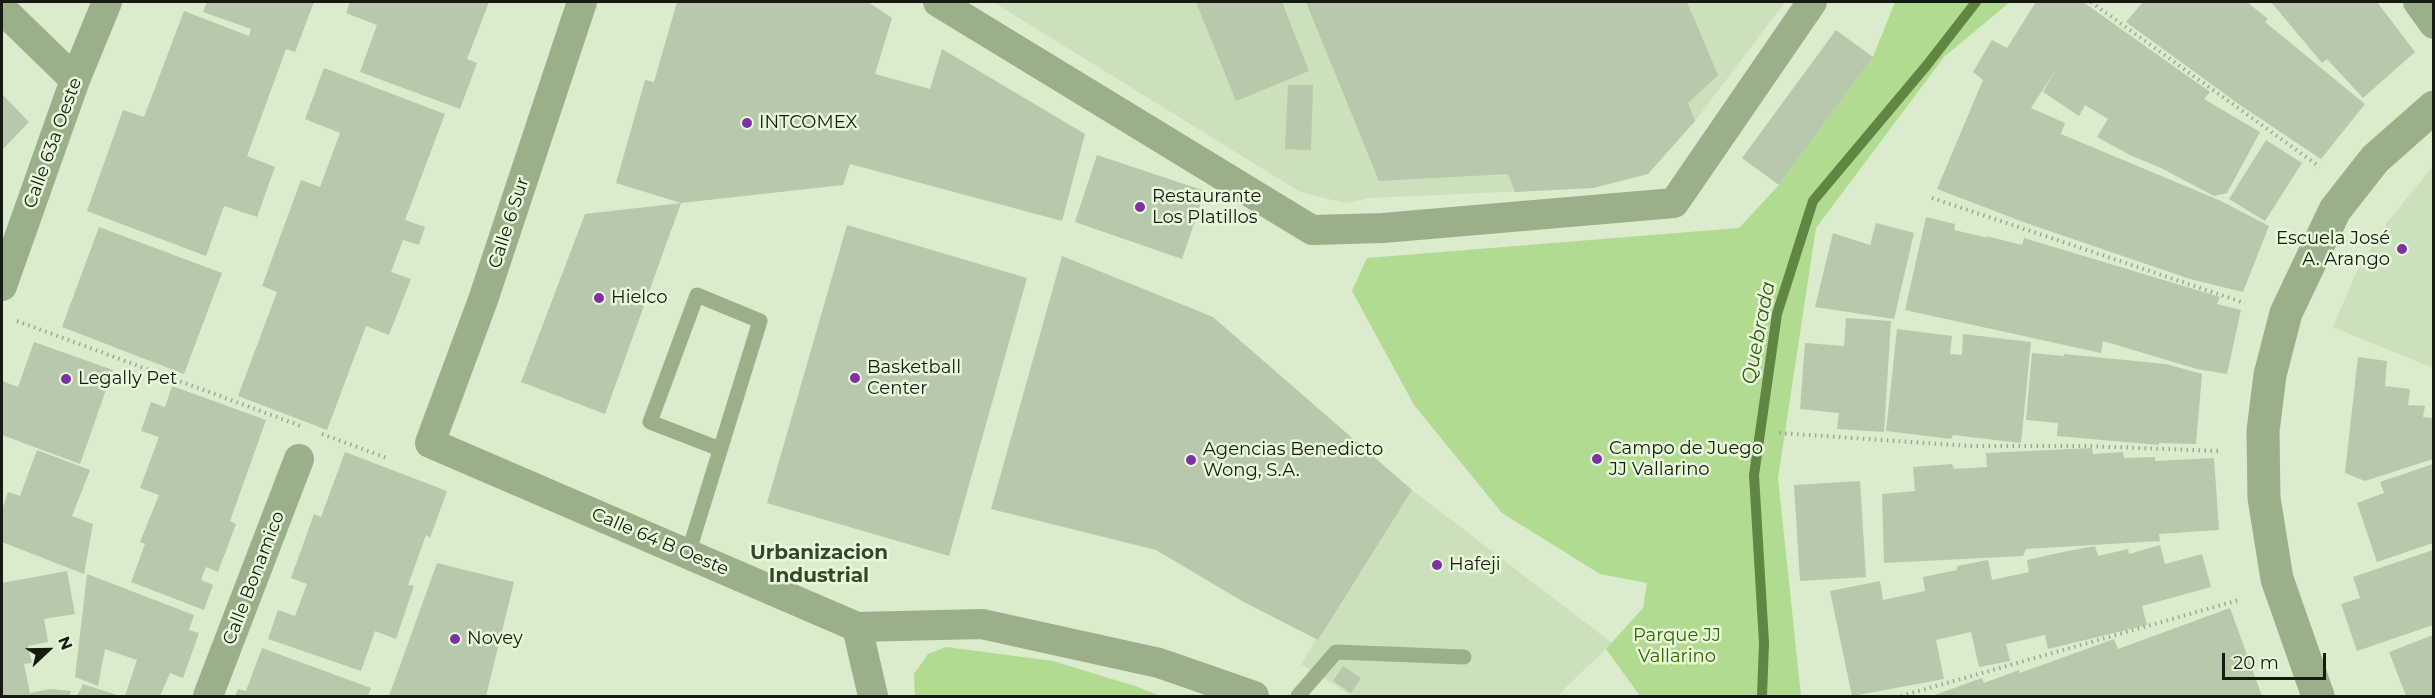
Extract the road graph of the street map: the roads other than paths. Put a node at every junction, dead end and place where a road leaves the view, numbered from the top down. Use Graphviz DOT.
graph roads {
  1 [pos="107,2"];
  2 [pos="582,2"];
  3 [pos="938,2"];
  4 [pos="1812,2"];
  5 [pos="2418,2"];
  6 [pos="2,9"];
  7 [pos="2433,24"];
  8 [pos="75,80"];
  9 [pos="2433,107"];
  10 [pos="2,286"];
  11 [pos="430,443"];
  12 [pos="720,449"];
  13 [pos="299,459"];
  14 [pos="688,554"];
  15 [pos="857,627"];
  16 [pos="1464,657"];
  17 [pos="208,696"];
  18 [pos="873,696"];
  19 [pos="1254,696"];
  20 [pos="1298,696"];
  21 [pos="2318,696"];
  1 -- 8 [label="street, Calle 63a Oeste"];
  2 -- 11 [label="street, Calle 6 Sur"];
  3 -- 4 [label="street"];
  5 -- 7 [label="street"];
  6 -- 8 [label="street"];
  8 -- 10 [label="street, Calle 63a Oeste"];
  9 -- 21 [label="street"];
  11 -- 14 [label="street, Calle 64 B Oeste"];
  12 -- 12 [label="lane"];
  12 -- 14 [label="lane"];
  13 -- 17 [label="street, Calle Bonamico"];
  14 -- 15 [label="street, Calle 64 B Oeste"];
  15 -- 18 [label="street"];
  15 -- 19 [label="street"];
  16 -- 20 [label="lane"];
}
